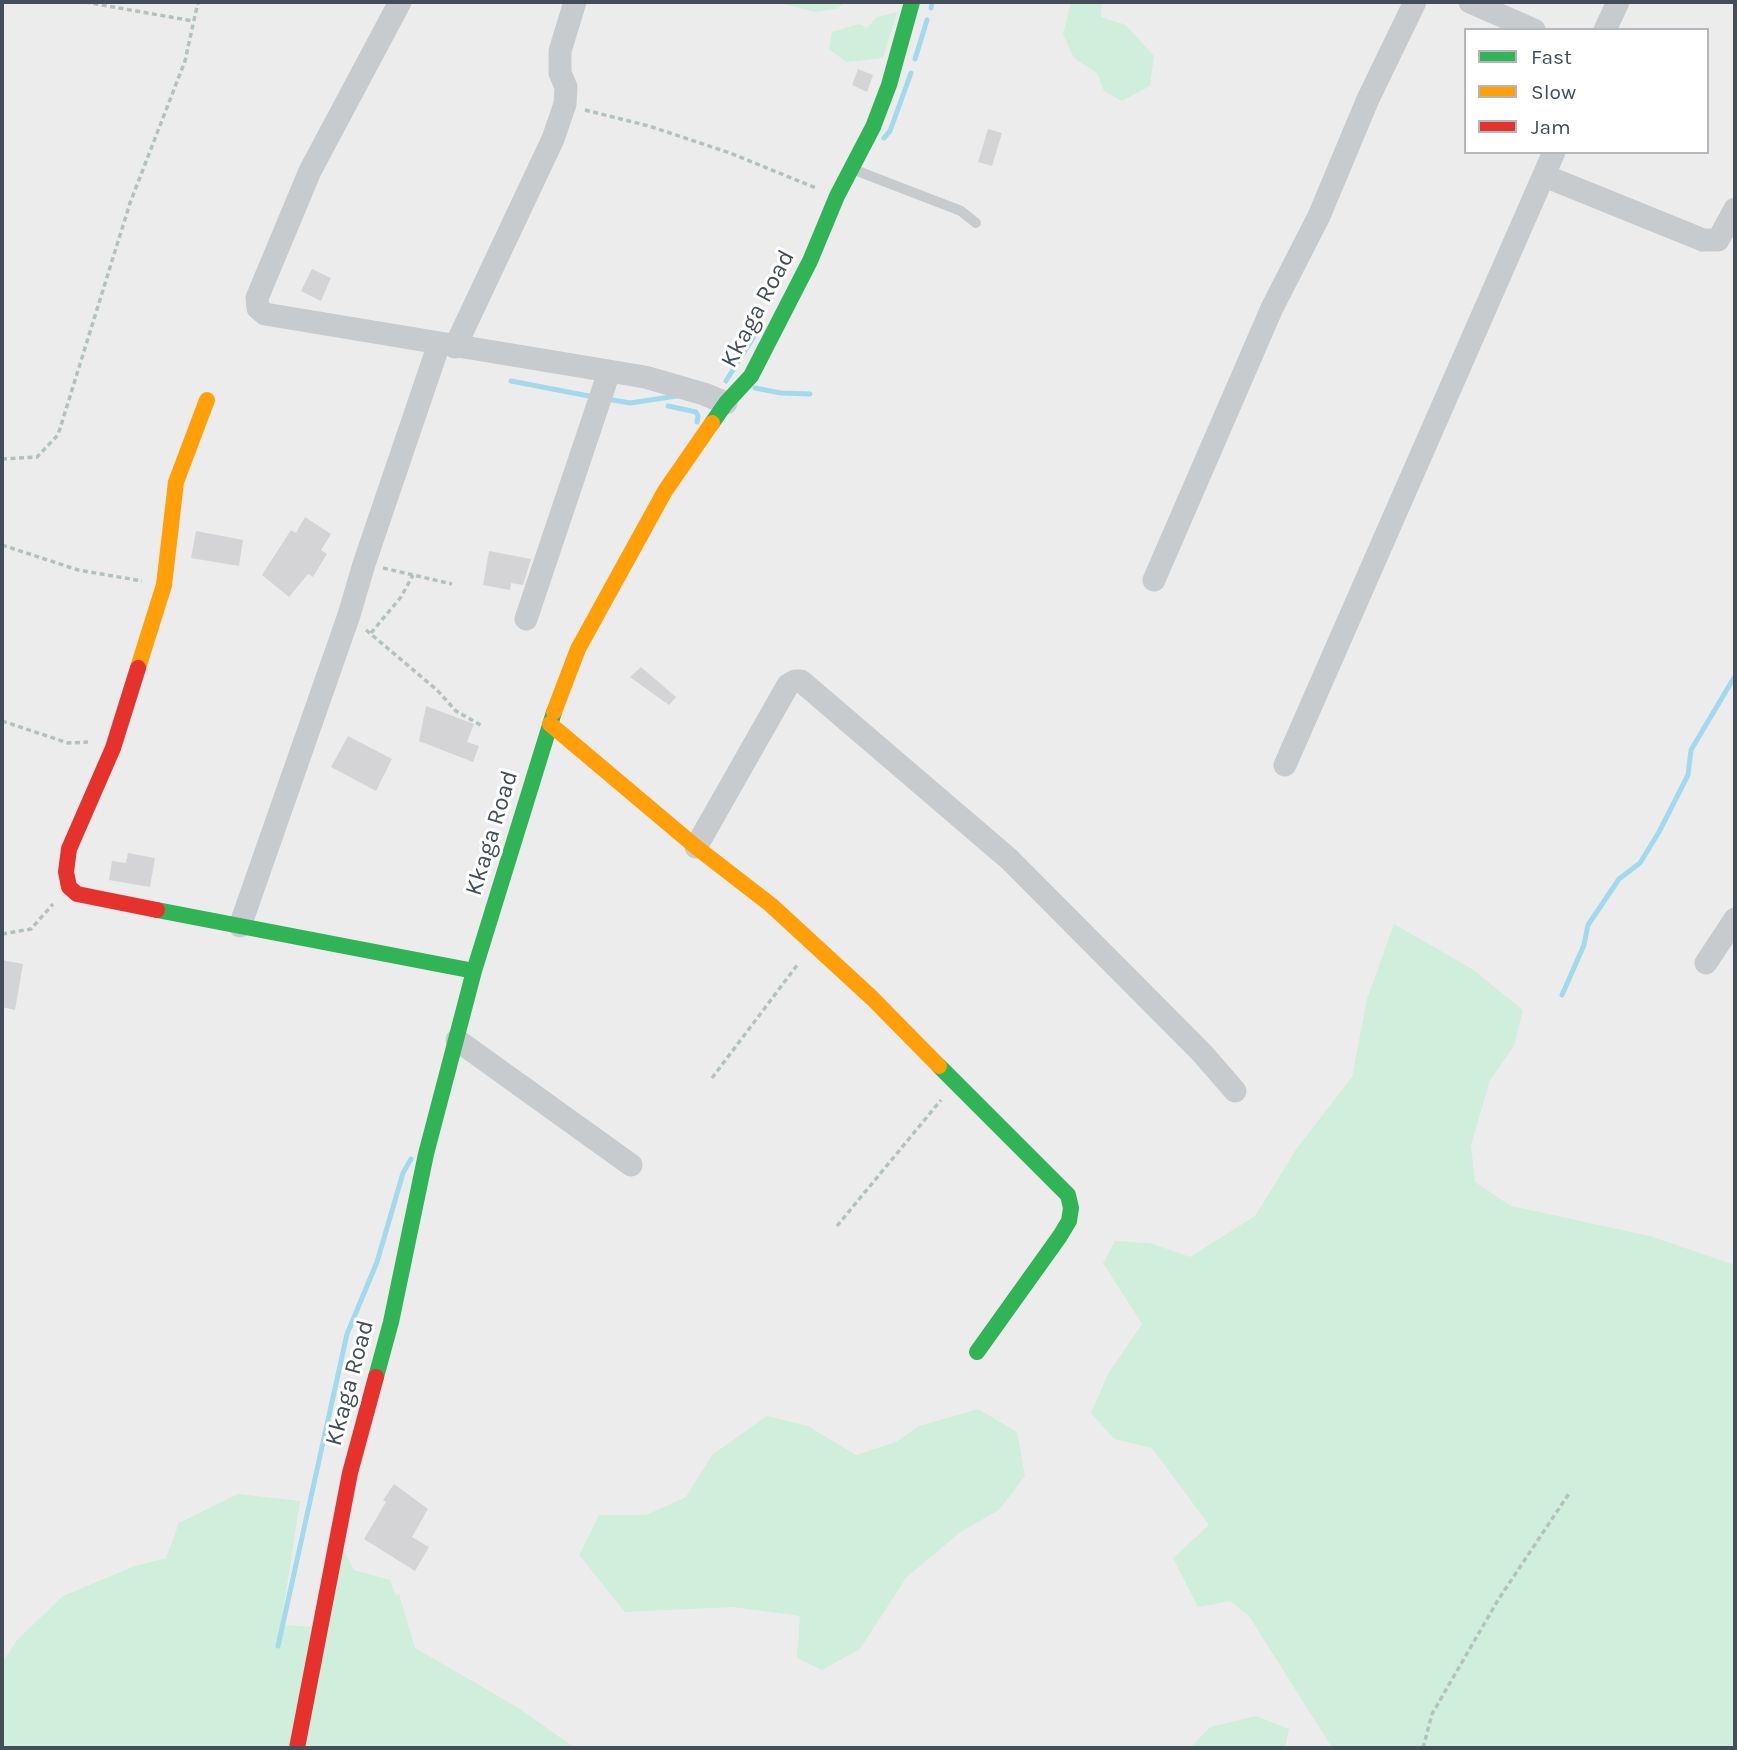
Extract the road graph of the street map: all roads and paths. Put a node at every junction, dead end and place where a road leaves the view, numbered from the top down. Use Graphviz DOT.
graph roads {
  1 [pos="85,2"];
  2 [pos="198,2"];
  3 [pos="400,2"];
  4 [pos="575,2"];
  5 [pos="912,2"];
  6 [pos="1415,2"];
  7 [pos="1470,2"];
  8 [pos="1618,2"];
  9 [pos="193,22"];
  10 [pos="1529,28"];
  11 [pos="1606,28"];
  12 [pos="565,104"];
  13 [pos="1553,154"];
  14 [pos="852,169"];
  15 [pos="1545,176"];
  16 [pos="837,196"];
  17 [pos="1735,209"];
  18 [pos="976,223"];
  19 [pos="447,345"];
  20 [pos="609,372"];
  21 [pos="207,400"];
  22 [pos="726,403"];
  23 [pos="2,459"];
  24 [pos="2,545"];
  25 [pos="364,564"];
  26 [pos="413,575"];
  27 [pos="1154,580"];
  28 [pos="452,584"];
  29 [pos="164,585"];
  30 [pos="349,615"];
  31 [pos="526,619"];
  32 [pos="371,633"];
  33 [pos="2,721"];
  34 [pos="550,724"];
  35 [pos="482,726"];
  36 [pos="113,748"];
  37 [pos="1285,765"];
  38 [pos="696,846"];
  39 [pos="69,887"];
  40 [pos="1735,919"];
  41 [pos="240,926"];
  42 [pos="2,934"];
  43 [pos="812,945"];
  44 [pos="1706,963"];
  45 [pos="474,971"];
  46 [pos="457,1040"];
  47 [pos="712,1078"];
  48 [pos="956,1082"];
  49 [pos="1235,1091"];
  50 [pos="631,1165"];
  51 [pos="837,1226"];
  52 [pos="977,1352"];
  53 [pos="1570,1492"];
  54 [pos="297,1748"];
  55 [pos="1423,1748"];
  1 -- 9 [label="path"];
  2 -- 9 [label="path"];
  3 -- 19 [label="street"];
  4 -- 12 [label="street"];
  5 -- 14 [label="street, Kkaga Road"];
  6 -- 27 [label="street"];
  7 -- 10 [label="street"];
  8 -- 11 [label="street"];
  9 -- 23 [label="path"];
  12 -- 16 [label="path"];
  12 -- 19 [label="street"];
  13 -- 15 [label="street"];
  14 -- 16 [label="street, Kkaga Road"];
  14 -- 18 [label="lane"];
  15 -- 17 [label="street"];
  15 -- 37 [label="street"];
  16 -- 22 [label="street, Kkaga Road"];
  19 -- 20 [label="street"];
  19 -- 25 [label="street"];
  20 -- 22 [label="street"];
  20 -- 31 [label="street"];
  21 -- 29 [label="street"];
  22 -- 34 [label="street, Kkaga Road"];
  24 -- 29 [label="path"];
  25 -- 26 [label="path"];
  25 -- 30 [label="street"];
  26 -- 28 [label="path"];
  26 -- 32 [label="path"];
  29 -- 36 [label="street"];
  30 -- 32 [label="path"];
  30 -- 41 [label="street"];
  32 -- 35 [label="path"];
  33 -- 36 [label="path"];
  34 -- 38 [label="street"];
  34 -- 45 [label="street, Kkaga Road"];
  36 -- 39 [label="street"];
  38 -- 43 [label="street"];
  38 -- 49 [label="street"];
  39 -- 41 [label="street"];
  39 -- 42 [label="path"];
  40 -- 44 [label="street"];
  41 -- 45 [label="street"];
  43 -- 47 [label="path"];
  43 -- 48 [label="street"];
  45 -- 46 [label="street, Kkaga Road"];
  46 -- 50 [label="street"];
  46 -- 54 [label="street, Kkaga Road"];
  48 -- 51 [label="path"];
  48 -- 52 [label="street"];
  53 -- 55 [label="path"];
}
